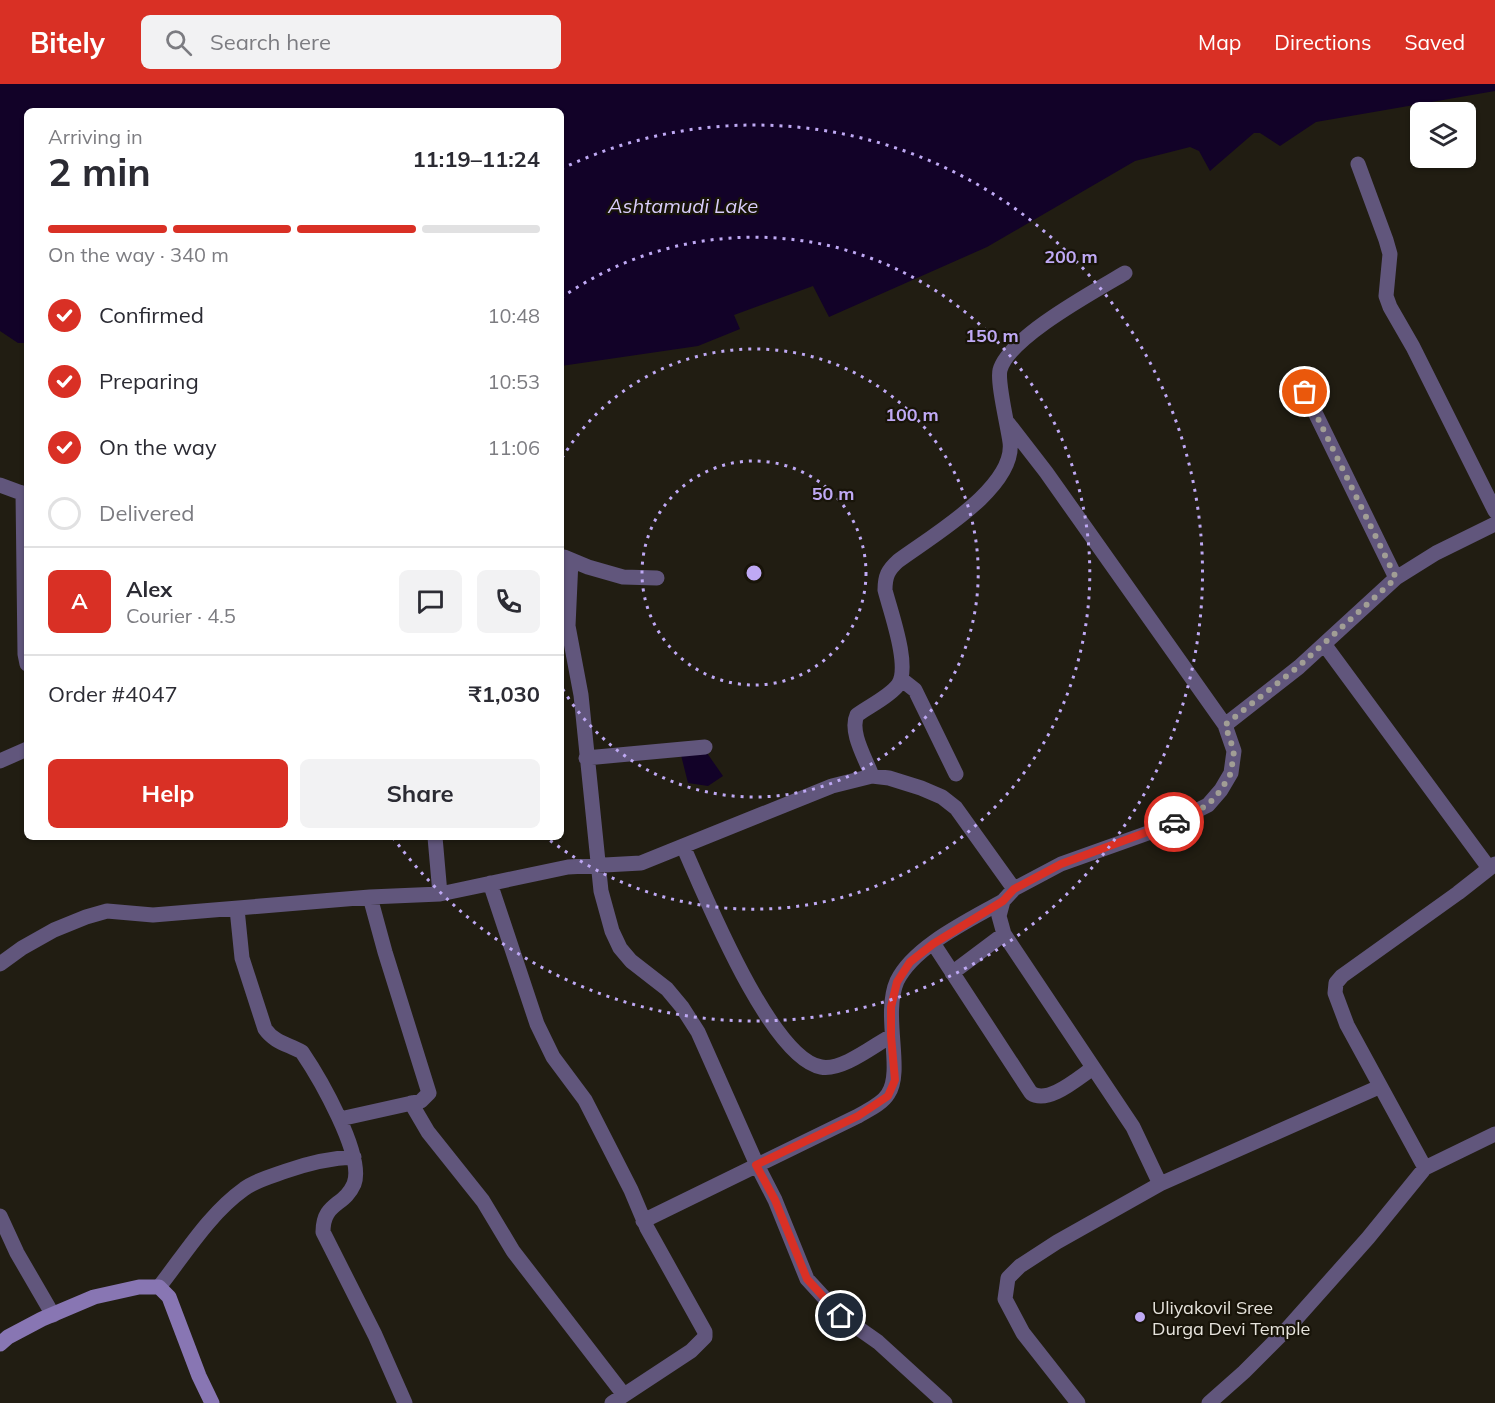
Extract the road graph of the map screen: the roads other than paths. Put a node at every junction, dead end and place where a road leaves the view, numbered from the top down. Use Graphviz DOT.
graph roads {
  1 [pos="1358,164"];
  2 [pos="1125,273"];
  3 [pos="1305,392"];
  4 [pos="1006,420"];
  5 [pos="0,485"];
  6 [pos="24,494"];
  7 [pos="1495,511"];
  8 [pos="1495,524"];
  9 [pos="566,558"];
  10 [pos="657,578"];
  11 [pos="1396,578"];
  12 [pos="1324,644"];
  13 [pos="901,680"];
  14 [pos="1225,725"];
  15 [pos="705,747"];
  16 [pos="24,750"];
  17 [pos="586,758"];
  18 [pos="0,761"];
  19 [pos="956,774"];
  20 [pos="872,776"];
  21 [pos="435,840"];
  22 [pos="683,846"];
  23 [pos="597,864"];
  24 [pos="1492,866"];
  25 [pos="490,883"];
  26 [pos="1014,889"];
  27 [pos="440,894"];
  28 [pos="370,897"];
  29 [pos="1003,901"];
  30 [pos="237,909"];
  31 [pos="1004,934"];
  32 [pos="933,944"];
  33 [pos="0,964"];
  34 [pos="952,973"];
  35 [pos="891,1036"];
  36 [pos="1093,1068"];
  37 [pos="1379,1087"];
  38 [pos="411,1103"];
  39 [pos="340,1119"];
  40 [pos="1495,1134"];
  41 [pos="354,1157"];
  42 [pos="756,1165"];
  43 [pos="1425,1168"];
  44 [pos="1160,1184"];
  45 [pos="0,1216"];
  46 [pos="644,1221"];
  47 [pos="159,1287"];
  48 [pos="53,1315"];
  49 [pos="0,1344"];
  50 [pos="618,1399"];
  51 [pos="212,1403"];
  52 [pos="405,1403"];
  53 [pos="945,1403"];
  54 [pos="1078,1403"];
  55 [pos="1209,1403"];
  1 -- 7 [label="street"];
  2 -- 4 [label="street"];
  3 -- 11 [label="street"];
  4 -- 13 [label="street"];
  4 -- 14 [label="street"];
  5 -- 6 [label="street"];
  8 -- 11 [label="street"];
  9 -- 10 [label="street"];
  9 -- 17 [label="street"];
  11 -- 12 [label="street"];
  12 -- 14 [label="street"];
  12 -- 24 [label="street"];
  13 -- 19 [label="street"];
  13 -- 20 [label="street"];
  14 -- 26 [label="street"];
  15 -- 17 [label="street"];
  16 -- 18 [label="street"];
  17 -- 23 [label="street"];
  20 -- 22 [label="street"];
  20 -- 26 [label="street"];
  21 -- 27 [label="street"];
  22 -- 23 [label="street"];
  22 -- 35 [label="street"];
  23 -- 25 [label="street"];
  23 -- 42 [label="street"];
  24 -- 37 [label="street"];
  25 -- 27 [label="street"];
  25 -- 46 [label="street"];
  26 -- 29 [label="street"];
  27 -- 28 [label="street"];
  28 -- 30 [label="street"];
  28 -- 38 [label="street"];
  29 -- 31 [label="street"];
  29 -- 32 [label="street"];
  30 -- 33 [label="street"];
  30 -- 39 [label="street"];
  31 -- 34 [label="street"];
  31 -- 36 [label="street"];
  32 -- 34 [label="street"];
  32 -- 35 [label="street"];
  34 -- 36 [label="street"];
  35 -- 42 [label="street"];
  36 -- 44 [label="street"];
  37 -- 43 [label="street"];
  37 -- 44 [label="street"];
  38 -- 39 [label="street"];
  38 -- 50 [label="street"];
  39 -- 41 [label="street"];
  40 -- 43 [label="street"];
  41 -- 47 [label="street"];
  41 -- 52 [label="street"];
  42 -- 46 [label="street"];
  42 -- 53 [label="street"];
  43 -- 55 [label="street"];
  44 -- 54 [label="street"];
  45 -- 48 [label="street"];
  46 -- 50 [label="street"];
  47 -- 48 [label="street"];
  47 -- 51 [label="street"];
  48 -- 49 [label="street"];
}
